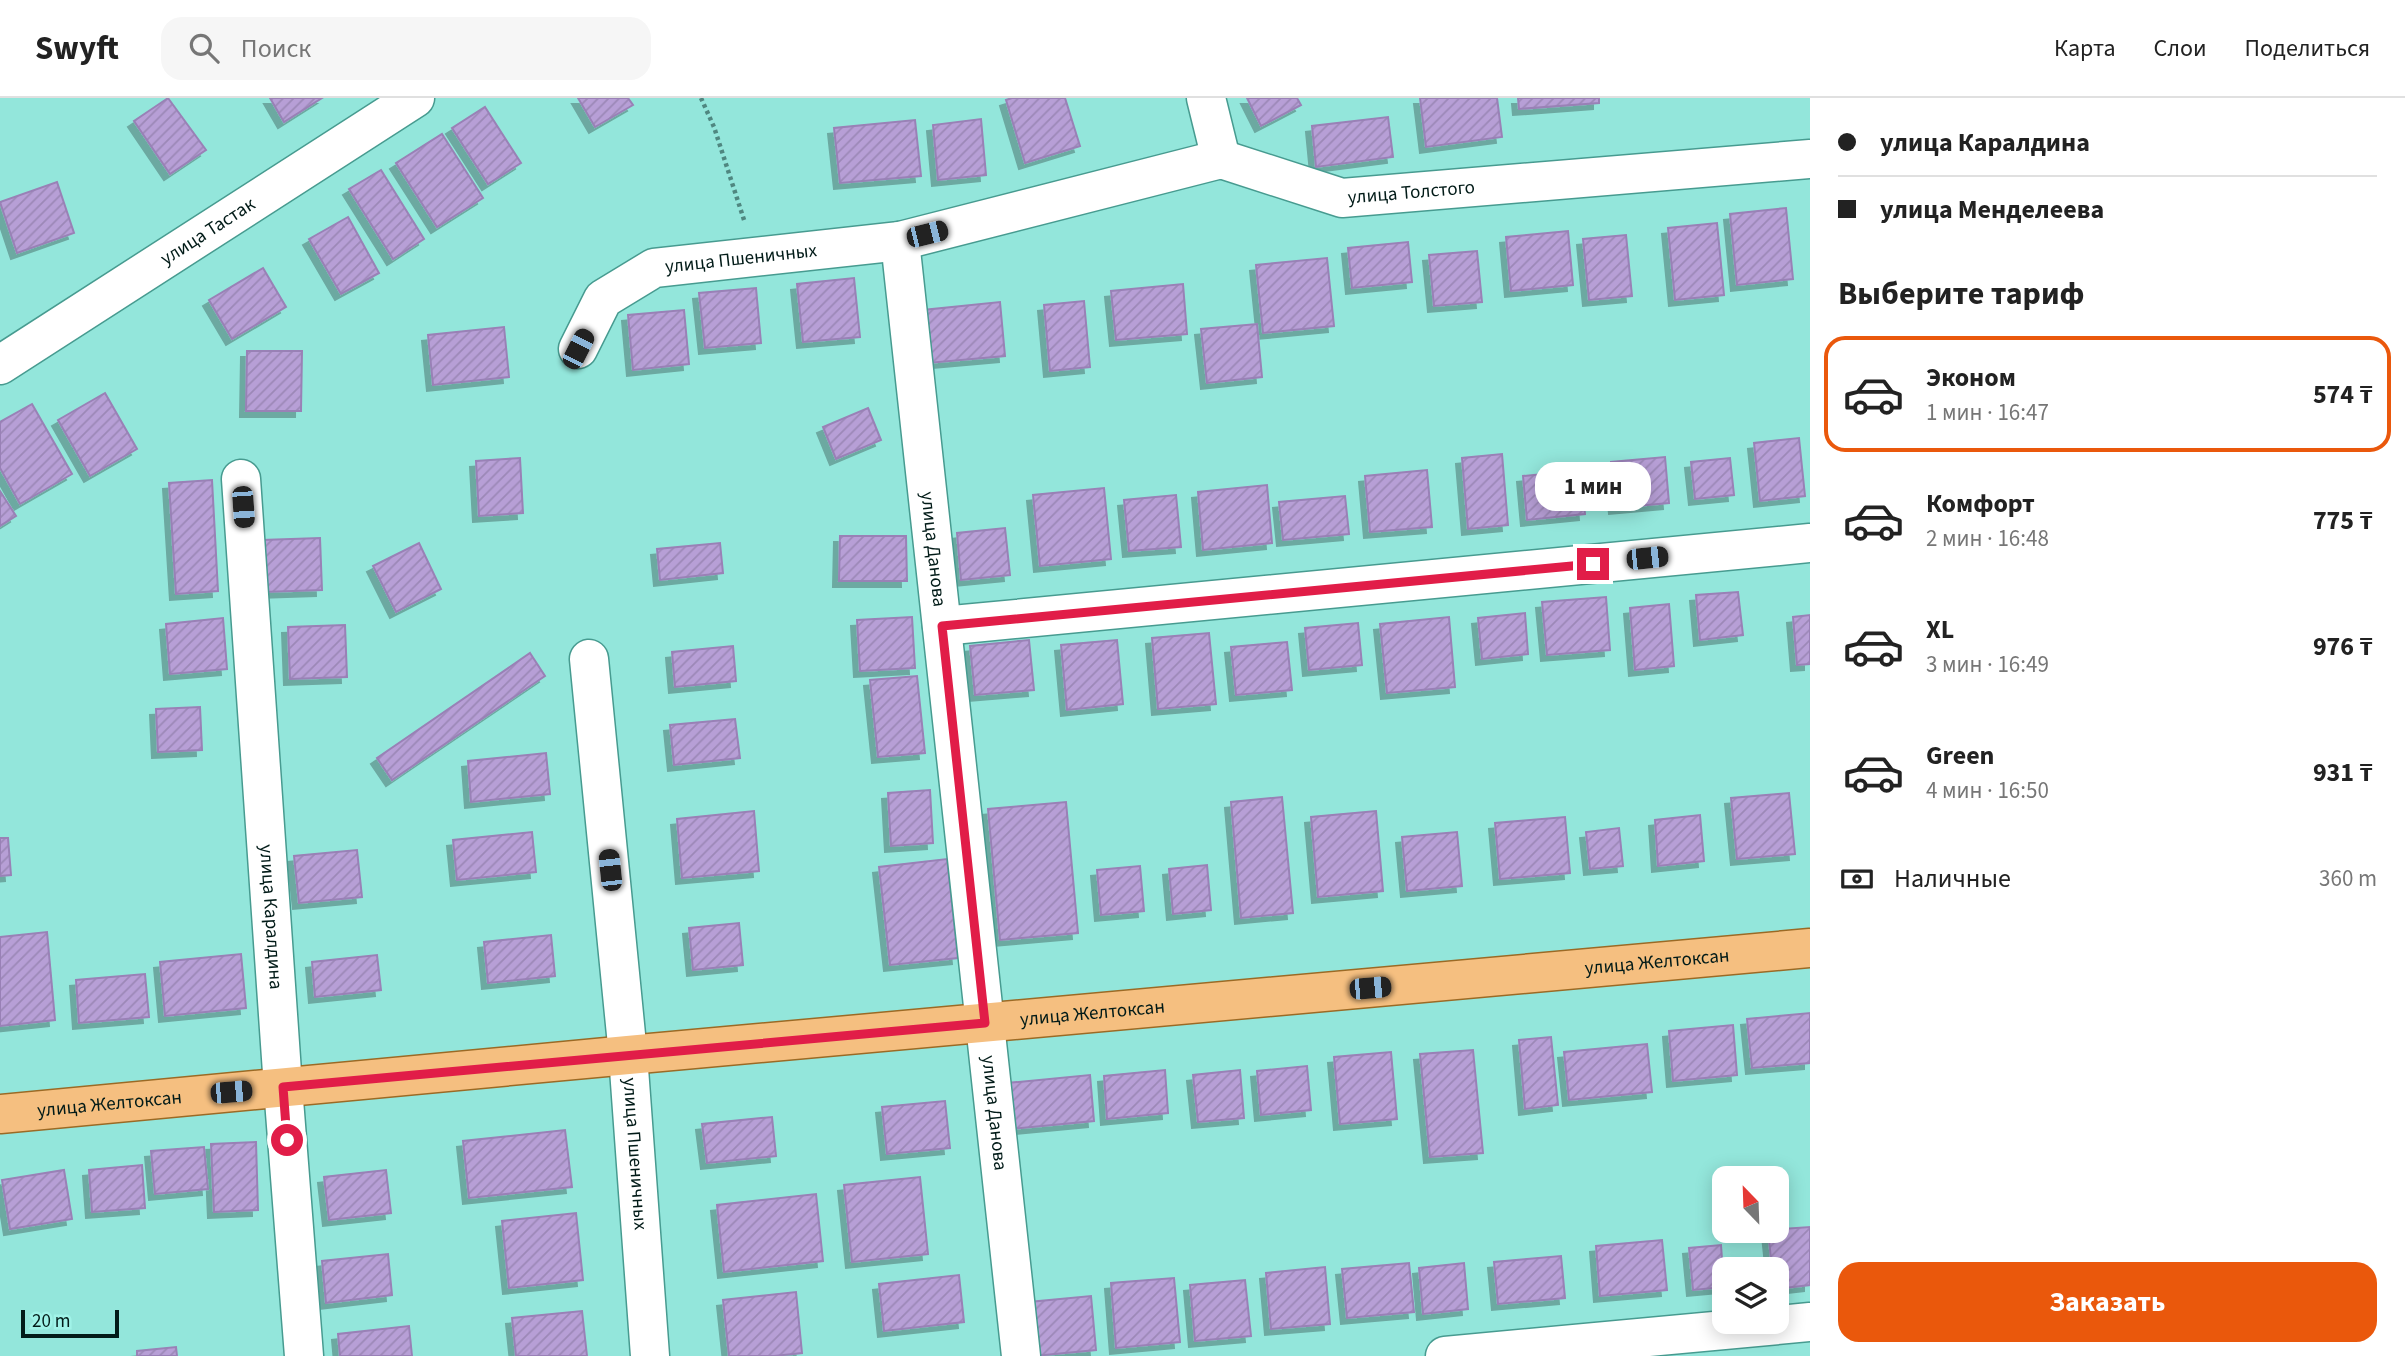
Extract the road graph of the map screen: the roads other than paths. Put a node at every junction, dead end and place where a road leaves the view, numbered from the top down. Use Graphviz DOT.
graph roads {
  1 [pos="415,98"];
  2 [pos="1206,98"];
  3 [pos="1221,159"];
  4 [pos="1810,159"];
  5 [pos="900,241"];
  6 [pos="578,349"];
  7 [pos="0,365"];
  8 [pos="241,479"];
  9 [pos="1810,543"];
  10 [pos="942,626"];
  11 [pos="589,659"];
  12 [pos="1810,948"];
  13 [pos="985,1023"];
  14 [pos="628,1055"];
  15 [pos="283,1087"];
  16 [pos="0,1114"];
  17 [pos="1810,1322"];
  18 [pos="304,1356"];
  19 [pos="650,1356"];
  20 [pos="1021,1356"];
  21 [pos="1445,1356"];
  1 -- 7 [label="street, улица Тастак"];
  2 -- 3 [label="street"];
  3 -- 4 [label="street, улица Толстого"];
  3 -- 5 [label="street"];
  5 -- 6 [label="street, улица Пшеничных"];
  5 -- 10 [label="street, улица Данова"];
  8 -- 15 [label="street, улица Каралдина"];
  9 -- 10 [label="street"];
  10 -- 13 [label="street, улица Данова"];
  11 -- 14 [label="street, улица Пшеничных"];
  12 -- 13 [label="main road, улица Желтоксан"];
  13 -- 14 [label="main road, улица Желтоксан"];
  13 -- 20 [label="street, улица Данова"];
  14 -- 15 [label="main road, улица Желтоксан"];
  14 -- 19 [label="street, улица Пшеничных"];
  15 -- 16 [label="main road, улица Желтоксан"];
  15 -- 18 [label="street, улица Каралдина"];
  17 -- 21 [label="street"];
}
